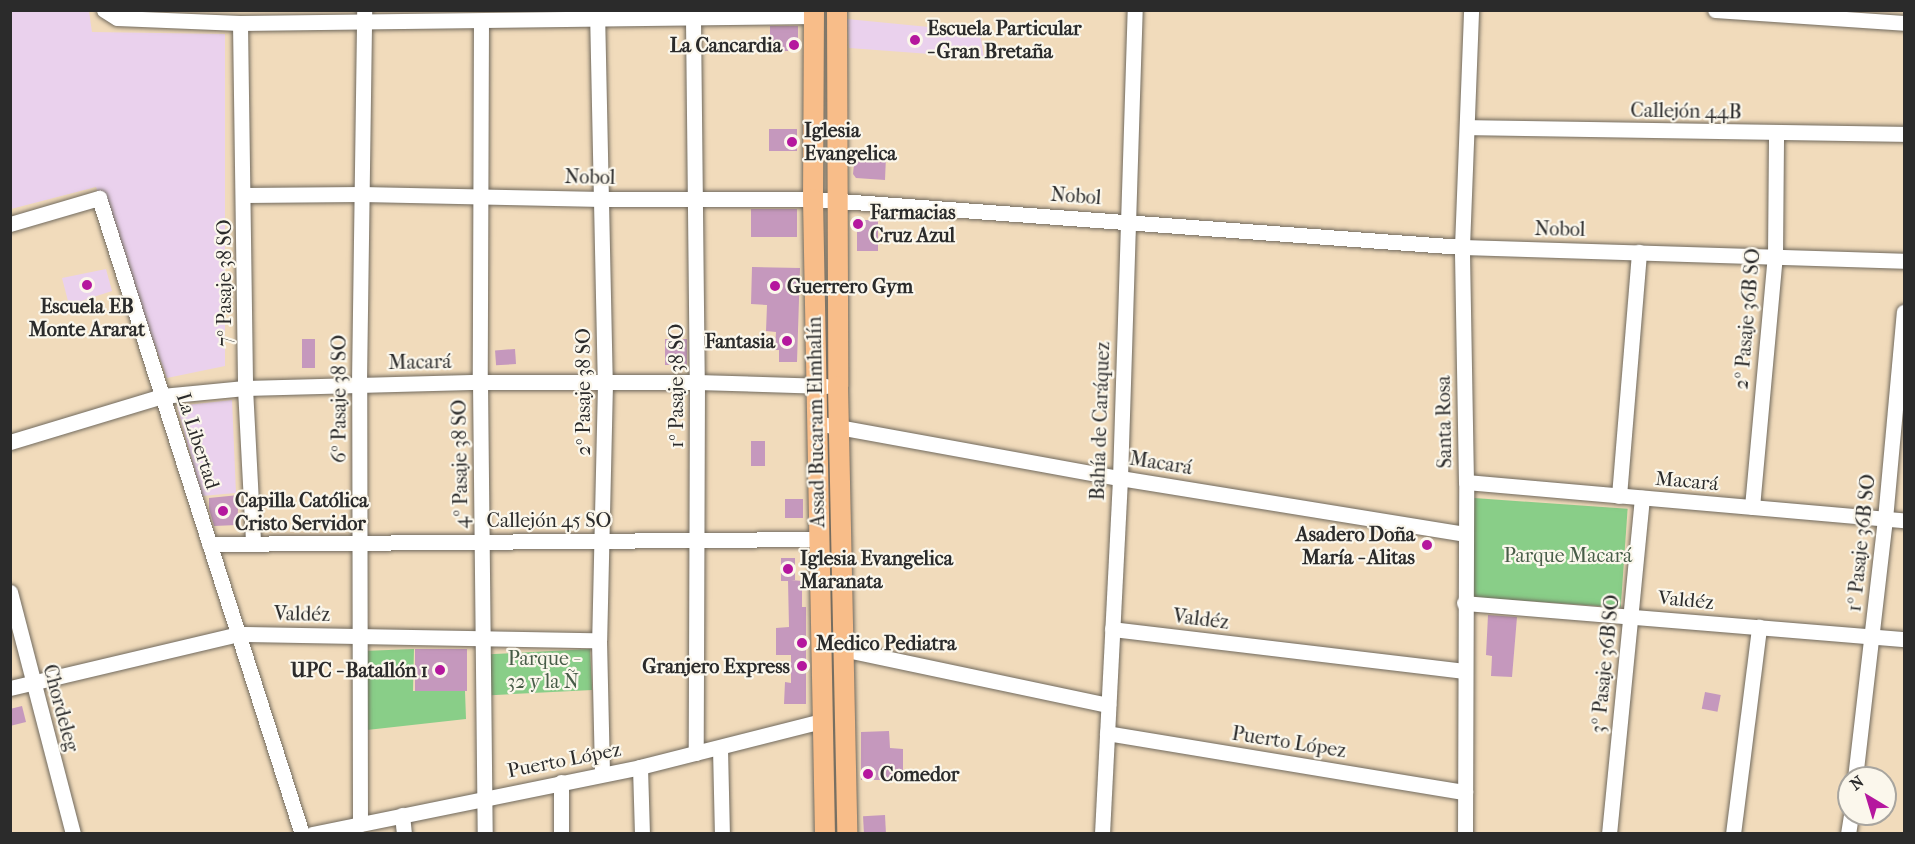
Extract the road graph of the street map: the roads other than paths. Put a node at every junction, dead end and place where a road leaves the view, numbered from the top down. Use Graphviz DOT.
graph roads {
  1 [pos="104,10"];
  2 [pos="837,10"];
  3 [pos="1135,10"];
  4 [pos="1471,10"];
  5 [pos="1715,10"];
  6 [pos="814,13"];
  7 [pos="597,15"];
  8 [pos="364,16"];
  9 [pos="693,19"];
  10 [pos="481,21"];
  11 [pos="240,23"];
  12 [pos="1905,23"];
  13 [pos="1467,127"];
  14 [pos="1776,134"];
  15 [pos="1905,134"];
  16 [pos="361,194"];
  17 [pos="244,195"];
  18 [pos="483,195"];
  19 [pos="602,199"];
  20 [pos="813,199"];
  21 [pos="695,200"];
  22 [pos="836,201"];
  23 [pos="1128,221"];
  24 [pos="10,224"];
  25 [pos="1462,247"];
  26 [pos="1639,252"];
  27 [pos="1775,255"];
  28 [pos="1905,261"];
  29 [pos="1905,312"];
  30 [pos="480,382"];
  31 [pos="605,382"];
  32 [pos="698,382"];
  33 [pos="359,383"];
  34 [pos="816,385"];
  35 [pos="838,386"];
  36 [pos="245,388"];
  37 [pos="162,396"];
  38 [pos="816,423"];
  39 [pos="839,427"];
  40 [pos="10,442"];
  41 [pos="1120,478"];
  42 [pos="1466,482"];
  43 [pos="1619,496"];
  44 [pos="1642,498"];
  45 [pos="1752,507"];
  46 [pos="1885,519"];
  47 [pos="1905,520"];
  48 [pos="1464,534"];
  49 [pos="818,539"];
  50 [pos="696,540"];
  51 [pos="602,541"];
  52 [pos="482,542"];
  53 [pos="253,543"];
  54 [pos="361,543"];
  55 [pos="209,544"];
  56 [pos="10,592"];
  57 [pos="1464,603"];
  58 [pos="1631,616"];
  59 [pos="1759,627"];
  60 [pos="1112,629"];
  61 [pos="239,634"];
  62 [pos="358,636"];
  63 [pos="1871,636"];
  64 [pos="483,638"];
  65 [pos="1905,639"];
  66 [pos="599,640"];
  67 [pos="842,649"];
  68 [pos="1464,671"];
  69 [pos="32,683"];
  70 [pos="10,688"];
  71 [pos="1108,705"];
  72 [pos="822,720"];
  73 [pos="1107,734"];
  74 [pos="720,748"];
  75 [pos="696,753"];
  76 [pos="640,766"];
  77 [pos="1856,766"];
  78 [pos="602,774"];
  79 [pos="561,782"];
  80 [pos="1465,792"];
  81 [pos="483,798"];
  82 [pos="402,815"];
  83 [pos="360,824"];
  84 [pos="73,834"];
  85 [pos="302,834"];
  86 [pos="312,834"];
  87 [pos="404,834"];
  88 [pos="485,834"];
  89 [pos="561,834"];
  90 [pos="642,834"];
  91 [pos="722,834"];
  92 [pos="825,834"];
  93 [pos="847,834"];
  94 [pos="1102,834"];
  95 [pos="1465,834"];
  96 [pos="1609,834"];
  97 [pos="1733,834"];
  1 -- 11 [label="street"];
  2 -- 22 [label="main road"];
  3 -- 23 [label="street, Bahía de Caráquez"];
  4 -- 13 [label="street, Santa Rosa"];
  5 -- 12 [label="street"];
  6 -- 9 [label="street"];
  6 -- 20 [label="main road, Assad Bucaram Elmhalín"];
  7 -- 9 [label="street"];
  7 -- 10 [label="street"];
  7 -- 19 [label="street, 2º Pasaje 38 SO"];
  8 -- 10 [label="street"];
  8 -- 11 [label="street"];
  8 -- 16 [label="street, 6º Pasaje 38 SO"];
  9 -- 21 [label="street, 1º Pasaje 38 SO"];
  10 -- 18 [label="street, 4º Pasaje 38 SO"];
  11 -- 17 [label="street, 7º Pasaje 38 SO"];
  13 -- 14 [label="street, Callejón 44B"];
  13 -- 25 [label="street, Santa Rosa"];
  14 -- 15 [label="street, Callejón 44B"];
  14 -- 27 [label="street, 2º Pasaje 36B SO"];
  16 -- 17 [label="street, Nobol"];
  16 -- 18 [label="street, Nobol"];
  16 -- 33 [label="street, 6º Pasaje 38 SO"];
  17 -- 36 [label="street, 7º Pasaje 38 SO"];
  18 -- 19 [label="street, Nobol"];
  18 -- 30 [label="street, 4º Pasaje 38 SO"];
  19 -- 21 [label="street, Nobol"];
  19 -- 31 [label="street, 2º Pasaje 38 SO"];
  20 -- 21 [label="street, Nobol"];
  20 -- 22 [label="street, Nobol"];
  20 -- 34 [label="main road, Assad Bucaram Elmhalín"];
  21 -- 32 [label="street, 1º Pasaje 38 SO"];
  22 -- 23 [label="street, Nobol"];
  22 -- 35 [label="main road"];
  23 -- 25 [label="street, Nobol"];
  23 -- 41 [label="street, Bahía de Caráquez"];
  24 -- 37 [label="street, La Libertad"];
  25 -- 26 [label="street, Nobol"];
  25 -- 42 [label="street, Santa Rosa"];
  26 -- 27 [label="street, Nobol"];
  26 -- 43 [label="street"];
  27 -- 28 [label="street, Nobol"];
  27 -- 45 [label="street, 2º Pasaje 36B SO"];
  29 -- 46 [label="street, 1º Pasaje 36B SO"];
  30 -- 31 [label="street, Macará"];
  30 -- 33 [label="street, Macará"];
  30 -- 52 [label="street, 4º Pasaje 38 SO"];
  31 -- 32 [label="street, Macará"];
  31 -- 51 [label="street, 2º Pasaje 38 SO"];
  32 -- 34 [label="street, Macará"];
  32 -- 50 [label="street, 1º Pasaje 38 SO"];
  33 -- 36 [label="street, Macará"];
  33 -- 54 [label="street, 6º Pasaje 38 SO"];
  34 -- 35 [label="street, Macará"];
  34 -- 38 [label="main road, Assad Bucaram Elmhalín"];
  35 -- 39 [label="main road"];
  36 -- 37 [label="street, Macará"];
  36 -- 53 [label="street, 7º Pasaje 38 SO"];
  37 -- 40 [label="street, Macará"];
  37 -- 55 [label="street, La Libertad"];
  38 -- 39 [label="street, Macará"];
  38 -- 49 [label="main road, Assad Bucaram Elmhalín"];
  39 -- 41 [label="street, Macará"];
  39 -- 67 [label="main road"];
  41 -- 48 [label="street, Macará"];
  41 -- 60 [label="street, Bahía de Caráquez"];
  42 -- 43 [label="street, Macará"];
  42 -- 48 [label="street, Santa Rosa"];
  43 -- 44 [label="street, Macará"];
  44 -- 45 [label="street, Macará"];
  44 -- 58 [label="street, 3º Pasaje 36B SO"];
  45 -- 46 [label="street, Macará"];
  46 -- 47 [label="street, Macará"];
  46 -- 63 [label="street, 1º Pasaje 36B SO"];
  48 -- 57 [label="street, Santa Rosa"];
  49 -- 50 [label="street, Callejón 45 SO"];
  49 -- 72 [label="main road, Assad Bucaram Elmhalín"];
  50 -- 51 [label="street, Callejón 45 SO"];
  50 -- 75 [label="street, 1º Pasaje 38 SO"];
  51 -- 52 [label="street, Callejón 45 SO"];
  51 -- 66 [label="street, 2º Pasaje 38 SO"];
  52 -- 54 [label="street, Callejón 45 SO"];
  52 -- 64 [label="street, 4º Pasaje 38 SO"];
  53 -- 54 [label="street, Callejón 45 SO"];
  53 -- 55 [label="street, Callejón 45 SO"];
  54 -- 62 [label="street, 6º Pasaje 38 SO"];
  55 -- 61 [label="street, La Libertad"];
  56 -- 69 [label="street, Chordeleg"];
  57 -- 58 [label="street, Valdéz"];
  57 -- 68 [label="street, Santa Rosa"];
  58 -- 59 [label="street, Valdéz"];
  58 -- 96 [label="street, 3º Pasaje 36B SO"];
  59 -- 63 [label="street, Valdéz"];
  59 -- 97 [label="street"];
  60 -- 68 [label="street, Valdéz"];
  60 -- 71 [label="street, Bahía de Caráquez"];
  61 -- 62 [label="street, Valdéz"];
  61 -- 69 [label="street, Valdéz"];
  61 -- 85 [label="street, La Libertad"];
  62 -- 64 [label="street, Valdéz"];
  62 -- 83 [label="street, 6º Pasaje 38 SO"];
  63 -- 65 [label="street, Valdéz"];
  63 -- 77 [label="street, 1º Pasaje 36B SO"];
  64 -- 66 [label="street, Valdéz"];
  64 -- 81 [label="street, 4º Pasaje 38 SO"];
  66 -- 78 [label="street, 2º Pasaje 38 SO"];
  67 -- 71 [label="street"];
  67 -- 93 [label="main road"];
  68 -- 80 [label="street, Santa Rosa"];
  69 -- 70 [label="street, Valdéz"];
  69 -- 84 [label="street, Chordeleg"];
  71 -- 73 [label="street, Bahía de Caráquez"];
  72 -- 74 [label="street, Puerto López"];
  72 -- 92 [label="main road, Assad Bucaram Elmhalín"];
  73 -- 80 [label="street, Puerto López"];
  73 -- 94 [label="street, Bahía de Caráquez"];
  74 -- 75 [label="street, Puerto López"];
  74 -- 91 [label="street"];
  75 -- 76 [label="street, Puerto López"];
  76 -- 78 [label="street, Puerto López"];
  76 -- 90 [label="street"];
  78 -- 79 [label="street, Puerto López"];
  79 -- 81 [label="street, Puerto López"];
  79 -- 89 [label="street"];
  80 -- 95 [label="street, Santa Rosa"];
  81 -- 82 [label="street, Puerto López"];
  81 -- 88 [label="street, 4º Pasaje 38 SO"];
  82 -- 83 [label="street, Puerto López"];
  82 -- 87 [label="street"];
  83 -- 86 [label="street, Puerto López"];
}
